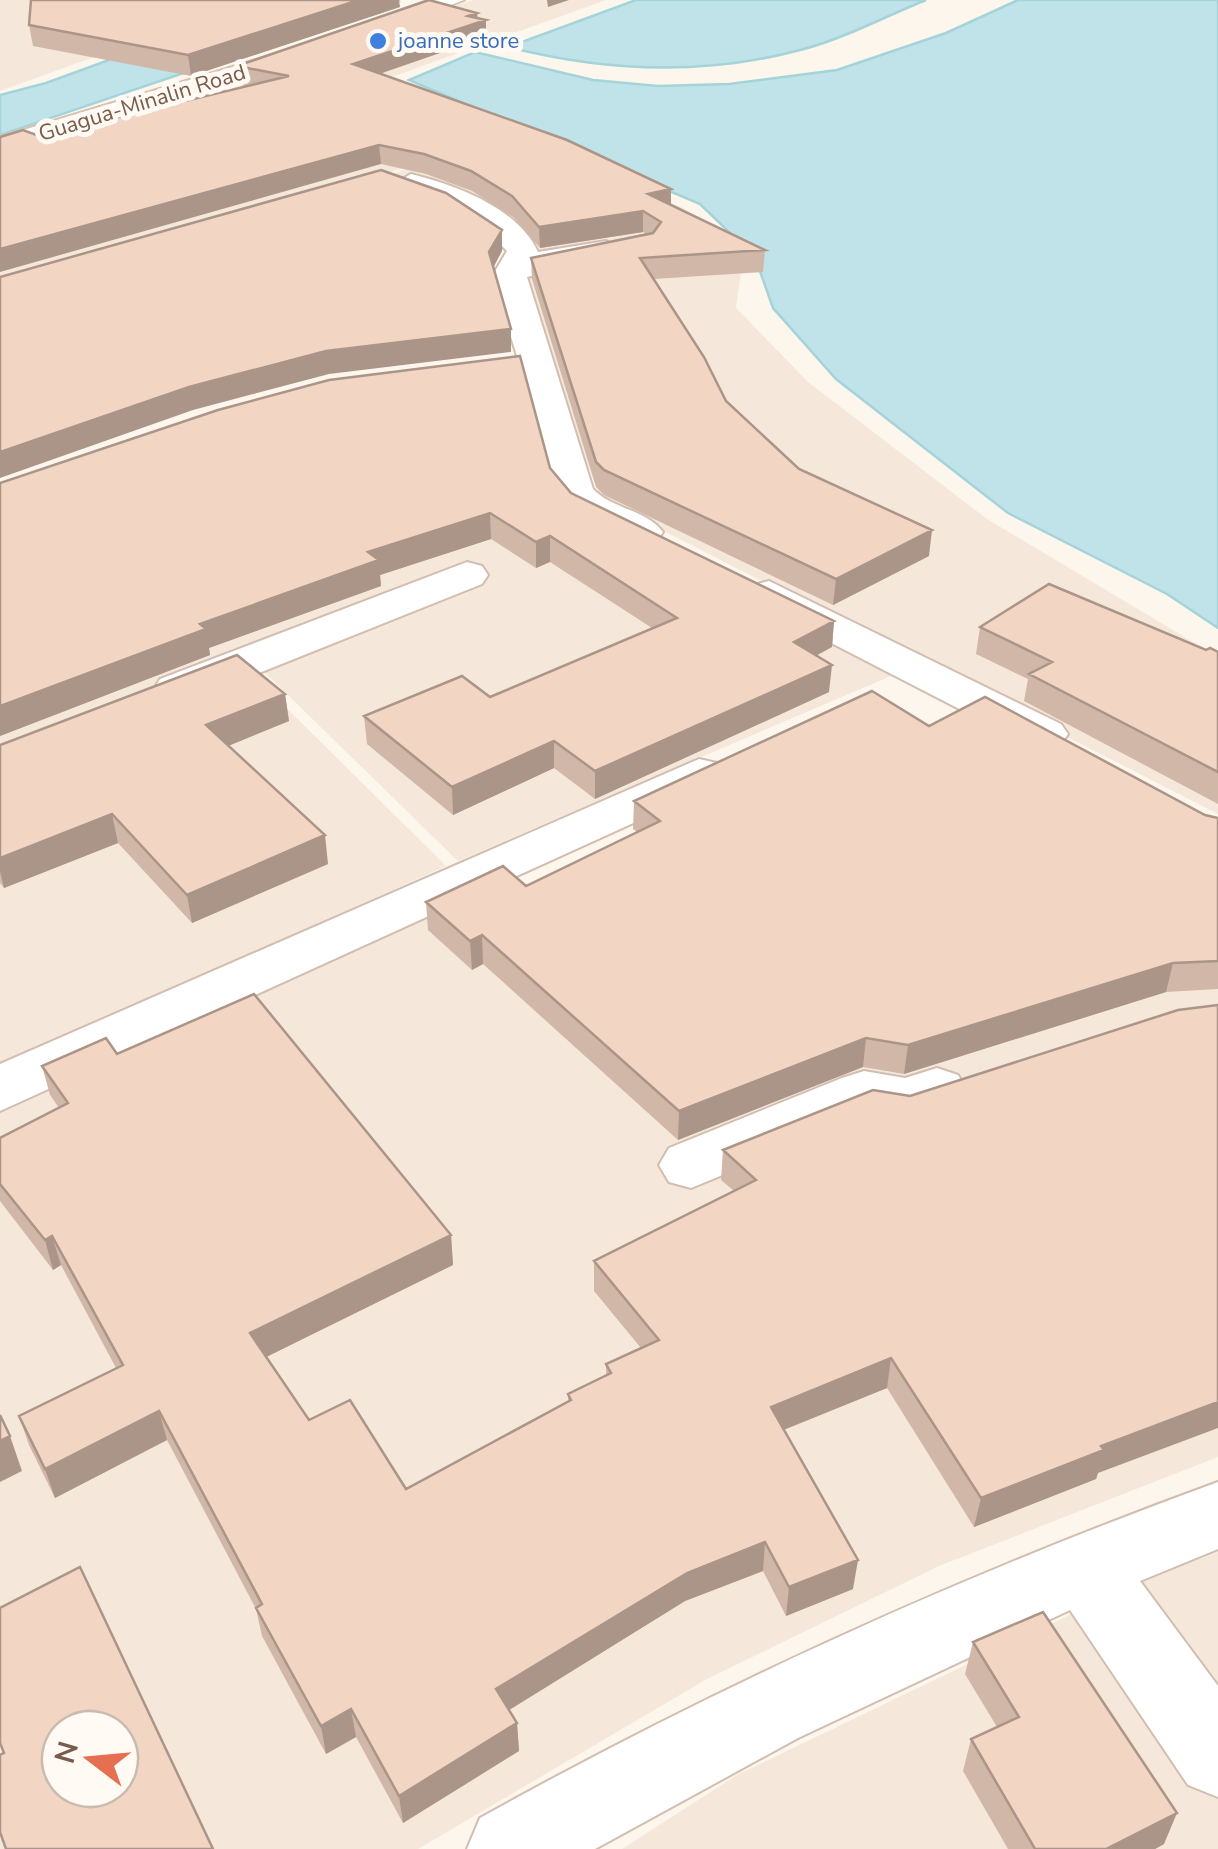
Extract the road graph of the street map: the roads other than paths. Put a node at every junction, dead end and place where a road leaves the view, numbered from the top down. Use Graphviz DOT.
graph roads {
  1 [pos="453,0"];
  2 [pos="0,146"];
  3 [pos="382,176"];
  4 [pos="642,244"];
  5 [pos="516,267"];
  6 [pos="679,550"];
  7 [pos="467,575"];
  8 [pos="732,576"];
  9 [pos="924,670"];
  10 [pos="870,695"];
  11 [pos="130,707"];
  12 [pos="743,754"];
  13 [pos="1086,756"];
  14 [pos="980,1076"];
  15 [pos="0,1089"];
  16 [pos="691,1165"];
  17 [pos="1218,1515"];
  18 [pos="1084,1566"];
  19 [pos="1218,1756"];
  20 [pos="512,1849"];
  1 -- 2 [label="street, Guagua-Minalin Road"];
  3 -- 5 [label="street"];
  4 -- 5 [label="street"];
  5 -- 6 [label="street"];
  7 -- 11 [label="street"];
  8 -- 9 [label="street"];
  9 -- 10 [label="street"];
  9 -- 13 [label="street"];
  12 -- 15 [label="street"];
  14 -- 16 [label="street"];
  17 -- 18 [label="street"];
  18 -- 19 [label="street"];
  18 -- 20 [label="street"];
}
